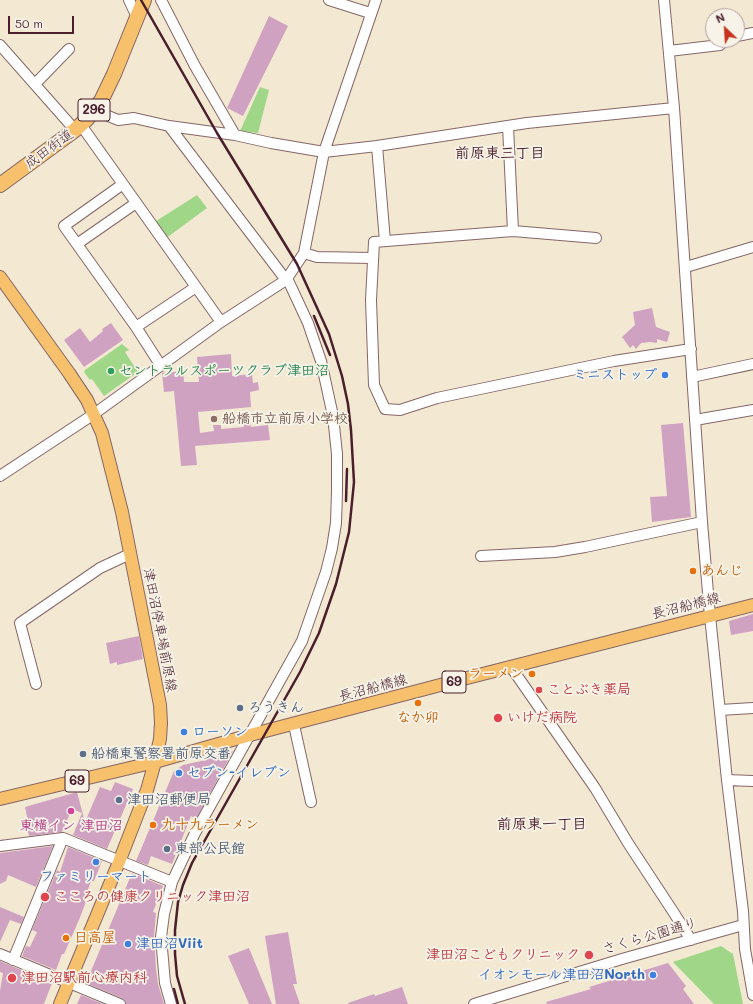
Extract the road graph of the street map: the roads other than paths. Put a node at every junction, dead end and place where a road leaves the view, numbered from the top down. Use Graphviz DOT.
graph roads {
  1 [pos="129,0"];
  2 [pos="144,0"];
  3 [pos="162,0"];
  4 [pos="329,0"];
  5 [pos="376,0"];
  6 [pos="664,0"];
  7 [pos="370,13"];
  8 [pos="137,17"];
  9 [pos="0,45"];
  10 [pos="705,46"];
  11 [pos="69,49"];
  12 [pos="669,51"];
  13 [pos="35,84"];
  14 [pos="674,108"];
  15 [pos="94,110"];
  16 [pos="169,126"];
  17 [pos="508,126"];
  18 [pos="78,127"];
  19 [pos="235,135"];
  20 [pos="378,146"];
  21 [pos="324,152"];
  22 [pos="123,184"];
  23 [pos="0,185"];
  24 [pos="136,203"];
  25 [pos="513,231"];
  26 [pos="596,238"];
  27 [pos="386,241"];
  28 [pos="77,244"];
  29 [pos="753,247"];
  30 [pos="304,253"];
  31 [pos="373,258"];
  32 [pos="686,267"];
  33 [pos="0,277"];
  34 [pos="287,279"];
  35 [pos="196,288"];
  36 [pos="221,322"];
  37 [pos="136,327"];
  38 [pos="691,349"];
  39 [pos="753,364"];
  40 [pos="161,366"];
  41 [pos="692,377"];
  42 [pos="753,410"];
  43 [pos="94,414"];
  44 [pos="696,420"];
  45 [pos="0,476"];
  46 [pos="702,522"];
  47 [pos="130,554"];
  48 [pos="481,556"];
  49 [pos="753,605"];
  50 [pos="710,616"];
  51 [pos="511,667"];
  52 [pos="36,684"];
  53 [pos="753,708"];
  54 [pos="720,710"];
  55 [pos="294,725"];
  56 [pos="250,736"];
  57 [pos="155,762"];
  58 [pos="727,780"];
  59 [pos="753,781"];
  60 [pos="0,799"];
  61 [pos="311,802"];
  62 [pos="63,838"];
  63 [pos="0,846"];
  64 [pos="119,862"];
  65 [pos="172,882"];
  66 [pos="743,925"];
  67 [pos="691,940"];
  68 [pos="0,954"];
  69 [pos="14,960"];
  70 [pos="68,983"];
  71 [pos="753,995"];
  72 [pos="60,1004"];
  73 [pos="120,1004"];
  74 [pos="171,1004"];
  75 [pos="474,1004"];
  1 -- 8 [label="street"];
  2 -- 8 [label="highway, 成田街道 / 296"];
  3 -- 19 [label="street"];
  4 -- 7 [label="street"];
  5 -- 7 [label="street"];
  6 -- 12 [label="street"];
  7 -- 21 [label="street"];
  8 -- 15 [label="highway, 成田街道 / 296"];
  9 -- 13 [label="street"];
  10 -- 12 [label="street"];
  11 -- 13 [label="street"];
  12 -- 14 [label="street"];
  13 -- 18 [label="street"];
  14 -- 17 [label="street"];
  14 -- 32 [label="street"];
  15 -- 16 [label="street"];
  15 -- 18 [label="highway, 成田街道 / 296"];
  16 -- 19 [label="street"];
  16 -- 34 [label="street"];
  17 -- 20 [label="street"];
  17 -- 25 [label="street"];
  18 -- 22 [label="street"];
  18 -- 23 [label="highway, 成田街道 / 296"];
  19 -- 21 [label="street"];
  20 -- 21 [label="street"];
  20 -- 27 [label="street"];
  21 -- 30 [label="street"];
  22 -- 24 [label="street"];
  22 -- 28 [label="street"];
  24 -- 28 [label="street"];
  24 -- 35 [label="street"];
  25 -- 26 [label="street"];
  25 -- 27 [label="street"];
  27 -- 31 [label="street"];
  28 -- 37 [label="street"];
  29 -- 32 [label="street"];
  30 -- 31 [label="street"];
  30 -- 34 [label="street"];
  31 -- 38 [label="street"];
  32 -- 38 [label="street"];
  33 -- 43 [label="main road, 津田沼停車場前原線"];
  34 -- 36 [label="street"];
  34 -- 56 [label="street"];
  35 -- 36 [label="street"];
  35 -- 37 [label="street"];
  36 -- 40 [label="street"];
  37 -- 40 [label="street"];
  38 -- 41 [label="street"];
  39 -- 41 [label="street"];
  40 -- 43 [label="street"];
  41 -- 44 [label="street"];
  42 -- 44 [label="street"];
  43 -- 45 [label="street"];
  43 -- 47 [label="main road, 津田沼停車場前原線"];
  44 -- 46 [label="street"];
  46 -- 48 [label="street"];
  46 -- 50 [label="street"];
  47 -- 52 [label="street"];
  47 -- 57 [label="main road, 津田沼停車場前原線"];
  49 -- 50 [label="main road, 長沼船橋線 / 69"];
  50 -- 51 [label="main road, 長沼船橋線 / 69"];
  50 -- 54 [label="street"];
  51 -- 55 [label="main road, 長沼船橋線 / 69"];
  51 -- 67 [label="street"];
  53 -- 54 [label="street"];
  54 -- 58 [label="street"];
  55 -- 56 [label="main road, 長沼船橋線 / 69"];
  55 -- 61 [label="street"];
  56 -- 57 [label="main road, 長沼船橋線 / 69"];
  56 -- 65 [label="street"];
  57 -- 60 [label="main road, 長沼船橋線 / 69"];
  57 -- 64 [label="main road, 津田沼停車場前原線"];
  58 -- 59 [label="street"];
  58 -- 66 [label="street"];
  62 -- 63 [label="street"];
  62 -- 64 [label="street"];
  62 -- 69 [label="street"];
  64 -- 65 [label="street"];
  64 -- 70 [label="main road, 津田沼停車場前原線"];
  65 -- 74 [label="street"];
  66 -- 67 [label="street, さくら公園通り"];
  66 -- 71 [label="street"];
  67 -- 75 [label="street, さくら公園通り"];
  68 -- 69 [label="street"];
  69 -- 70 [label="street"];
  70 -- 72 [label="main road, 津田沼停車場前原線"];
  70 -- 73 [label="street"];
}
